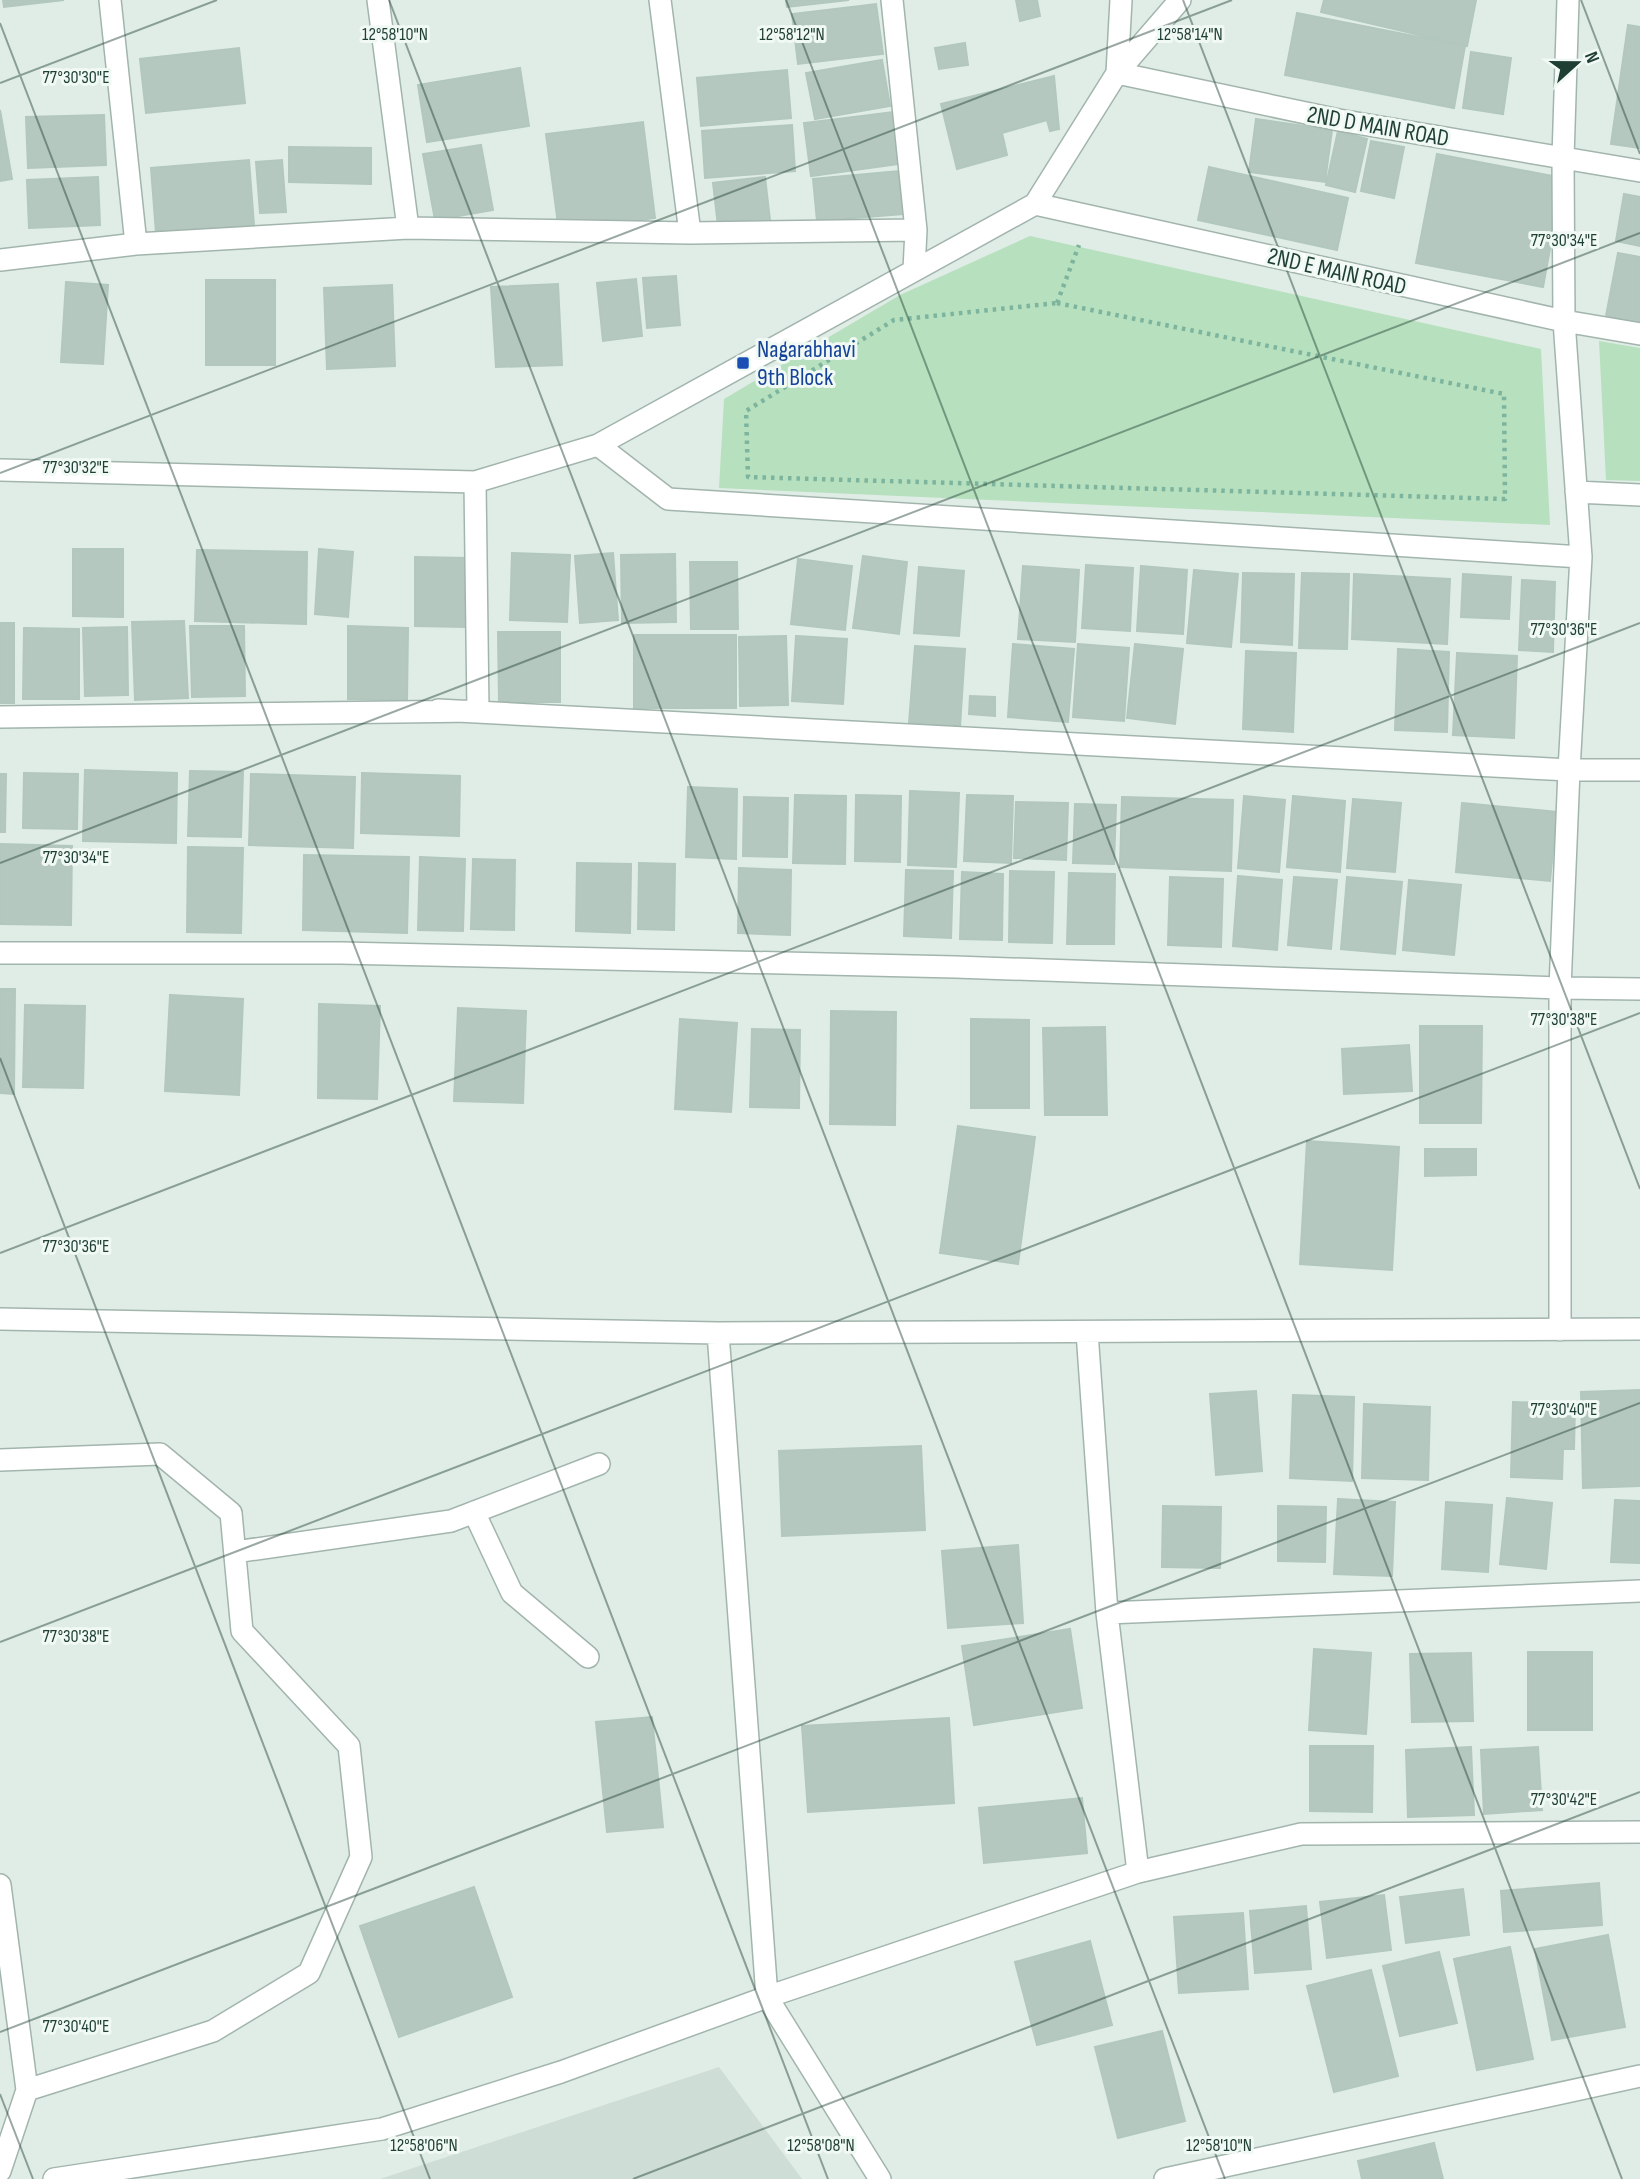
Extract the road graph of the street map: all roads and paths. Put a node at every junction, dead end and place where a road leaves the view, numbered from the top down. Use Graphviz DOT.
graph roads {
  1 [pos="110,0"];
  2 [pos="378,0"];
  3 [pos="660,0"];
  4 [pos="892,0"];
  5 [pos="1121,0"];
  6 [pos="1180,0"];
  7 [pos="1568,0"];
  8 [pos="1117,73"];
  9 [pos="1563,158"];
  10 [pos="1640,171"];
  11 [pos="1035,204"];
  12 [pos="1090,216"];
  13 [pos="408,228"];
  14 [pos="916,230"];
  15 [pos="690,233"];
  16 [pos="136,244"];
  17 [pos="0,260"];
  18 [pos="914,270"];
  19 [pos="1057,303"];
  20 [pos="1564,321"];
  21 [pos="1640,334"];
  22 [pos="598,445"];
  23 [pos="0,470"];
  24 [pos="475,482"];
  25 [pos="1576,492"];
  26 [pos="1640,495"];
  27 [pos="1581,556"];
  28 [pos="438,710"];
  29 [pos="0,718"];
  30 [pos="1569,770"];
  31 [pos="1640,770"];
  32 [pos="0,953"];
  33 [pos="1560,988"];
  34 [pos="1640,989"];
  35 [pos="0,1319"];
  36 [pos="1640,1328"];
  37 [pos="1560,1330"];
  38 [pos="1087,1332"];
  39 [pos="718,1333"];
  40 [pos="0,1460"];
  41 [pos="599,1464"];
  42 [pos="474,1512"];
  43 [pos="235,1552"];
  44 [pos="1640,1591"];
  45 [pos="1107,1613"];
  46 [pos="588,1657"];
  47 [pos="1640,1832"];
  48 [pos="1138,1872"];
  49 [pos="0,1885"];
  50 [pos="766,1997"];
  51 [pos="1640,2076"];
  52 [pos="27,2090"];
  53 [pos="0,2171"];
  54 [pos="54,2179"];
  55 [pos="880,2179"];
  56 [pos="1165,2179"];
  1 -- 16 [label="street"];
  2 -- 13 [label="street"];
  3 -- 15 [label="street"];
  4 -- 14 [label="street"];
  5 -- 8 [label="street"];
  6 -- 8 [label="street"];
  7 -- 9 [label="street"];
  8 -- 9 [label="street, 2ND D MAIN ROAD"];
  8 -- 11 [label="street"];
  9 -- 10 [label="street, 2ND D MAIN ROAD"];
  9 -- 20 [label="street"];
  11 -- 12 [label="street, 2ND E MAIN ROAD"];
  11 -- 18 [label="street"];
  12 -- 19 [label="path"];
  12 -- 20 [label="street, 2ND E MAIN ROAD"];
  13 -- 15 [label="street"];
  13 -- 16 [label="street"];
  14 -- 15 [label="street"];
  14 -- 18 [label="street"];
  16 -- 17 [label="street"];
  18 -- 22 [label="street"];
  19 -- 19 [label="path"];
  20 -- 21 [label="street, 2ND E MAIN ROAD"];
  20 -- 25 [label="street"];
  22 -- 24 [label="street"];
  22 -- 27 [label="street"];
  23 -- 24 [label="street"];
  24 -- 28 [label="street"];
  25 -- 26 [label="street"];
  25 -- 27 [label="street"];
  27 -- 30 [label="street"];
  28 -- 29 [label="street"];
  28 -- 30 [label="street"];
  30 -- 31 [label="street"];
  30 -- 33 [label="street"];
  32 -- 33 [label="street"];
  33 -- 34 [label="street"];
  33 -- 37 [label="street"];
  35 -- 39 [label="street"];
  36 -- 37 [label="street"];
  37 -- 38 [label="street"];
  38 -- 39 [label="street"];
  38 -- 45 [label="street"];
  39 -- 50 [label="street"];
  40 -- 43 [label="street"];
  41 -- 42 [label="street"];
  42 -- 43 [label="street"];
  42 -- 46 [label="street"];
  43 -- 52 [label="street"];
  44 -- 45 [label="street"];
  45 -- 48 [label="street"];
  47 -- 48 [label="street"];
  48 -- 50 [label="street"];
  49 -- 52 [label="street"];
  50 -- 54 [label="street"];
  50 -- 55 [label="street"];
  51 -- 56 [label="street"];
  52 -- 53 [label="street"];
}
